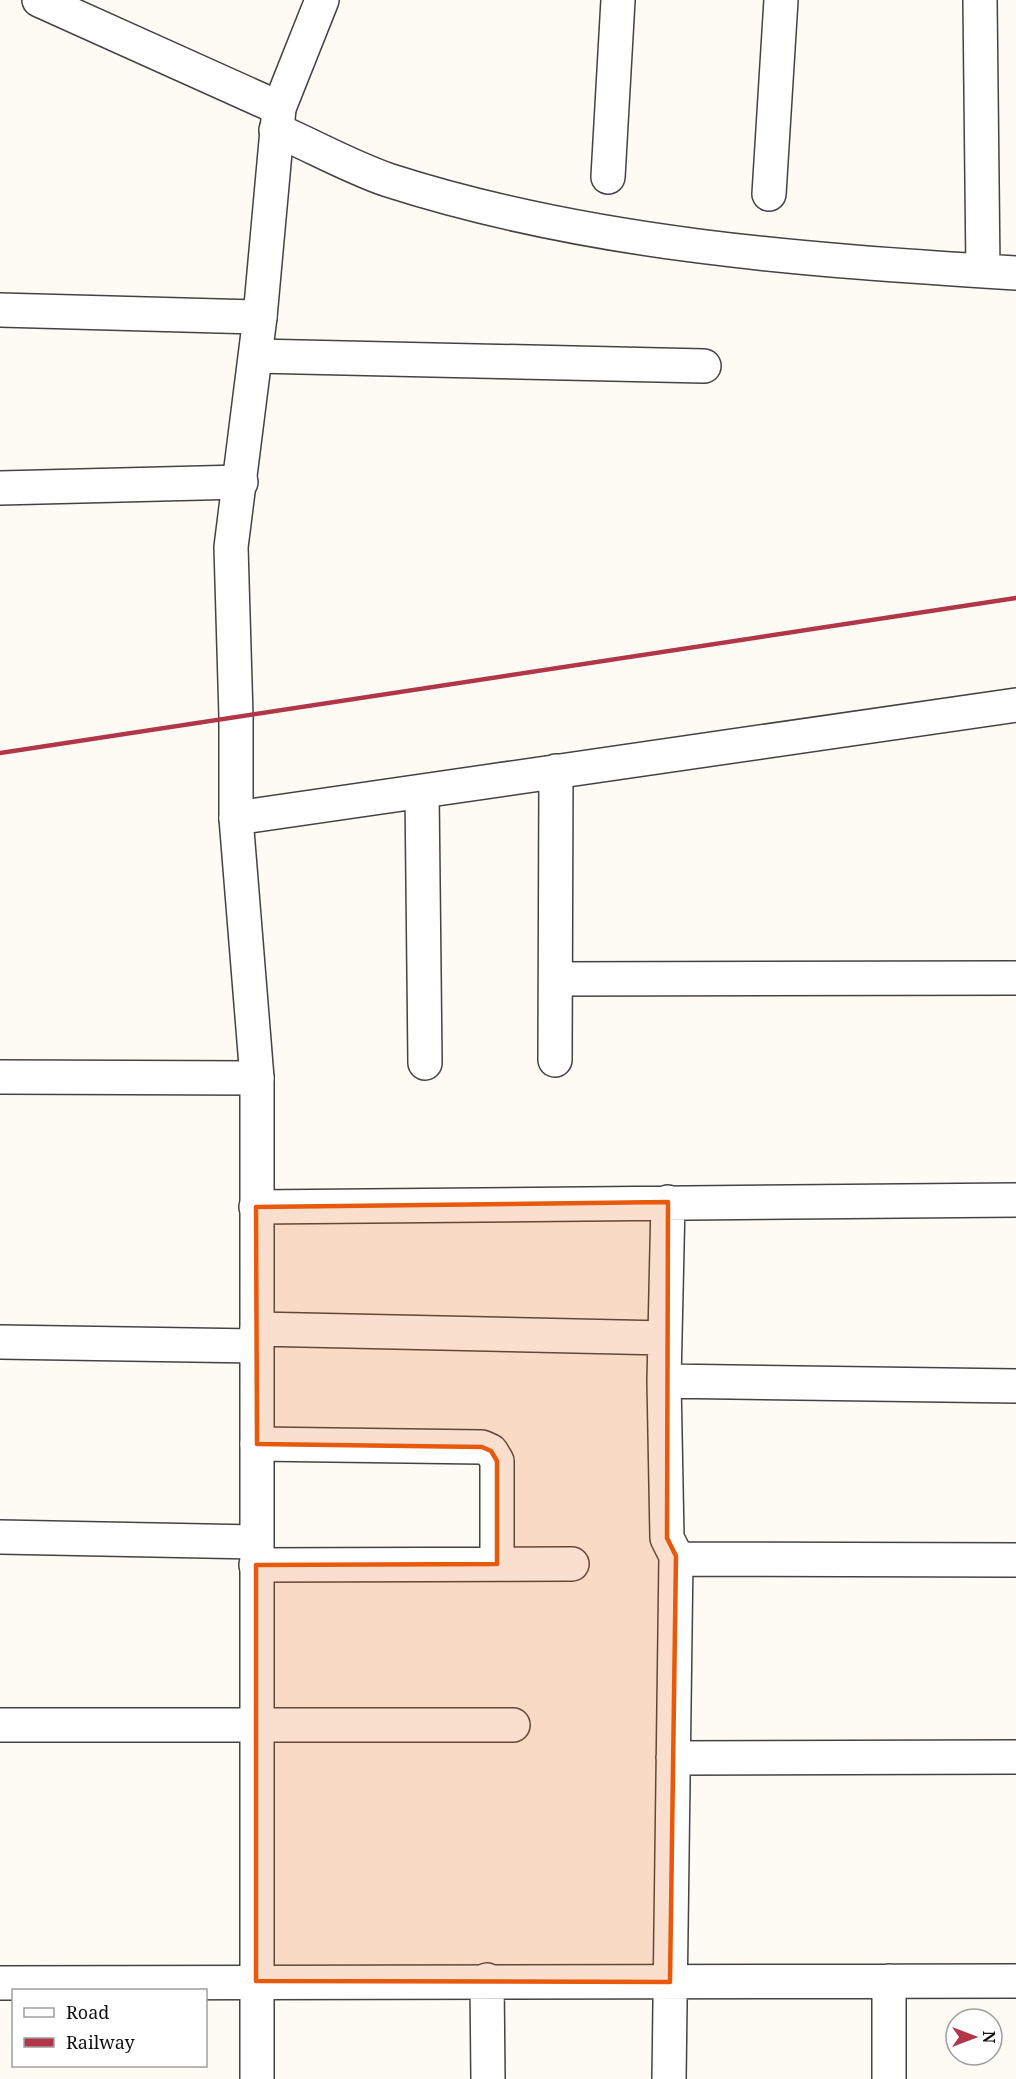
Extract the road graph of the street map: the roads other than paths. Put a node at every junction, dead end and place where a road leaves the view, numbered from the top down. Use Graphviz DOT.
graph roads {
  1 [pos="39,0"];
  2 [pos="322,0"];
  3 [pos="618,0"];
  4 [pos="781,0"];
  5 [pos="980,0"];
  6 [pos="277,119"];
  7 [pos="608,177"];
  8 [pos="770,194"];
  9 [pos="983,271"];
  10 [pos="1016,273"];
  11 [pos="0,310"];
  12 [pos="260,317"];
  13 [pos="256,356"];
  14 [pos="704,366"];
  15 [pos="240,482"];
  16 [pos="0,488"];
  17 [pos="1016,705"];
  18 [pos="556,771"];
  19 [pos="422,791"];
  20 [pos="236,818"];
  21 [pos="1016,978"];
  22 [pos="556,979"];
  23 [pos="555,1060"];
  24 [pos="425,1063"];
  25 [pos="0,1077"];
  26 [pos="257,1078"];
  27 [pos="1016,1200"];
  28 [pos="668,1202"];
  29 [pos="256,1208"];
  30 [pos="257,1338"];
  31 [pos="665,1338"];
  32 [pos="0,1342"];
  33 [pos="664,1381"];
  34 [pos="1016,1386"];
  35 [pos="257,1443"];
  36 [pos="0,1537"];
  37 [pos="256,1554"];
  38 [pos="676,1556"];
  39 [pos="1016,1560"];
  40 [pos="497,1564"];
  41 [pos="572,1564"];
  42 [pos="0,1725"];
  43 [pos="513,1725"];
  44 [pos="256,1726"];
  45 [pos="1016,1757"];
  46 [pos="673,1758"];
  47 [pos="487,1980"];
  48 [pos="1016,1981"];
  49 [pos="256,1982"];
  50 [pos="670,1982"];
  51 [pos="889,1982"];
  52 [pos="0,1983"];
  53 [pos="257,2079"];
  54 [pos="488,2079"];
  55 [pos="669,2079"];
  56 [pos="889,2079"];
  1 -- 6 [label="street"];
  2 -- 6 [label="street"];
  3 -- 7 [label="street"];
  4 -- 8 [label="street"];
  5 -- 9 [label="street"];
  6 -- 9 [label="street"];
  6 -- 12 [label="street"];
  9 -- 10 [label="street"];
  11 -- 12 [label="street"];
  12 -- 13 [label="street"];
  13 -- 14 [label="street"];
  13 -- 15 [label="street"];
  15 -- 16 [label="street"];
  15 -- 20 [label="street"];
  17 -- 18 [label="street"];
  18 -- 19 [label="street"];
  18 -- 22 [label="street"];
  19 -- 20 [label="street"];
  19 -- 24 [label="street"];
  20 -- 26 [label="street"];
  21 -- 22 [label="street"];
  22 -- 23 [label="street"];
  25 -- 26 [label="street"];
  26 -- 29 [label="street"];
  27 -- 28 [label="street"];
  28 -- 29 [label="street"];
  28 -- 31 [label="street"];
  29 -- 30 [label="street"];
  30 -- 31 [label="street"];
  30 -- 32 [label="street"];
  30 -- 35 [label="street"];
  31 -- 33 [label="street"];
  33 -- 34 [label="street"];
  33 -- 38 [label="street"];
  35 -- 37 [label="street"];
  35 -- 40 [label="street"];
  36 -- 37 [label="street"];
  37 -- 40 [label="street"];
  37 -- 44 [label="street"];
  38 -- 39 [label="street"];
  38 -- 46 [label="street"];
  40 -- 41 [label="street"];
  42 -- 44 [label="street"];
  43 -- 44 [label="street"];
  44 -- 49 [label="street"];
  45 -- 46 [label="street"];
  46 -- 50 [label="street"];
  47 -- 49 [label="street"];
  47 -- 50 [label="street"];
  47 -- 54 [label="street"];
  48 -- 51 [label="street"];
  49 -- 52 [label="street"];
  49 -- 53 [label="street"];
  50 -- 51 [label="street"];
  50 -- 55 [label="street"];
  51 -- 56 [label="street"];
}
